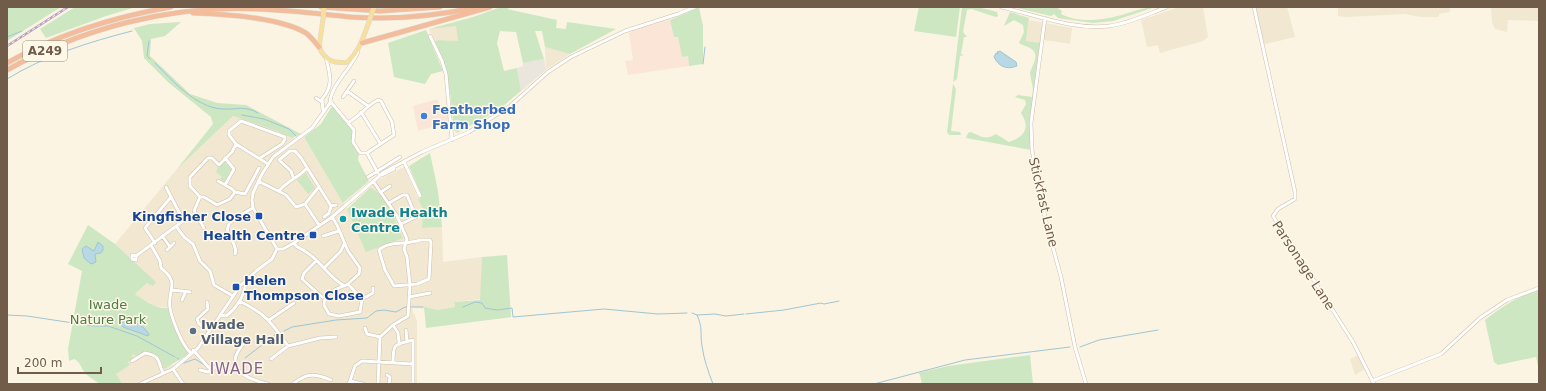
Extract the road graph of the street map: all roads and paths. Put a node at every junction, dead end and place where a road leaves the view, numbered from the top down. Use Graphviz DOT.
graph roads {
  1 [pos="171,7"];
  2 [pos="323,7"];
  3 [pos="374,7"];
  4 [pos="440,7"];
  5 [pos="478,7"];
  6 [pos="490,7"];
  7 [pos="695,7"];
  8 [pos="1000,7"];
  9 [pos="1167,7"];
  10 [pos="1254,7"];
  11 [pos="175,13"];
  12 [pos="1045,18"];
  13 [pos="430,36"];
  14 [pos="362,43"];
  15 [pos="319,47"];
  16 [pos="326,58"];
  17 [pos="7,63"];
  18 [pos="7,70"];
  19 [pos="354,80"];
  20 [pos="346,91"];
  21 [pos="324,97"];
  22 [pos="342,97"];
  23 [pos="330,100"];
  24 [pos="322,102"];
  25 [pos="327,105"];
  26 [pos="368,106"];
  27 [pos="335,107"];
  28 [pos="323,110"];
  29 [pos="361,112"];
  30 [pos="349,122"];
  31 [pos="452,140"];
  32 [pos="380,143"];
  33 [pos="236,144"];
  34 [pos="367,153"];
  35 [pos="400,157"];
  36 [pos="225,158"];
  37 [pos="260,158"];
  38 [pos="404,162"];
  39 [pos="268,164"];
  40 [pos="259,168"];
  41 [pos="306,169"];
  42 [pos="377,171"];
  43 [pos="380,176"];
  44 [pos="293,177"];
  45 [pos="368,177"];
  46 [pos="218,181"];
  47 [pos="258,181"];
  48 [pos="373,181"];
  49 [pos="225,185"];
  50 [pos="390,186"];
  51 [pos="166,188"];
  52 [pos="318,188"];
  53 [pos="279,191"];
  54 [pos="234,192"];
  55 [pos="381,192"];
  56 [pos="420,196"];
  57 [pos="171,197"];
  58 [pos="200,197"];
  59 [pos="389,203"];
  60 [pos="306,204"];
  61 [pos="336,205"];
  62 [pos="331,206"];
  63 [pos="253,208"];
  64 [pos="324,217"];
  65 [pos="332,217"];
  66 [pos="194,218"];
  67 [pos="183,220"];
  68 [pos="401,224"];
  69 [pos="319,225"];
  70 [pos="176,226"];
  71 [pos="140,227"];
  72 [pos="145,228"];
  73 [pos="204,228"];
  74 [pos="339,231"];
  75 [pos="323,236"];
  76 [pos="163,237"];
  77 [pos="156,242"];
  78 [pos="174,243"];
  79 [pos="294,243"];
  80 [pos="344,243"];
  81 [pos="405,244"];
  82 [pos="151,245"];
  83 [pos="170,247"];
  84 [pos="166,250"];
  85 [pos="277,250"];
  86 [pos="342,251"];
  87 [pos="348,251"];
  88 [pos="236,252"];
  89 [pos="136,256"];
  90 [pos="316,261"];
  91 [pos="324,268"];
  92 [pos="245,282"];
  93 [pos="346,285"];
  94 [pos="410,285"];
  95 [pos="374,288"];
  96 [pos="1539,288"];
  97 [pos="172,290"];
  98 [pos="190,292"];
  99 [pos="185,293"];
  100 [pos="430,293"];
  101 [pos="233,296"];
  102 [pos="326,297"];
  103 [pos="409,297"];
  104 [pos="362,299"];
  105 [pos="182,300"];
  106 [pos="238,300"];
  107 [pos="207,302"];
  108 [pos="294,303"];
  109 [pos="220,315"];
  110 [pos="269,320"];
  111 [pos="393,325"];
  112 [pos="366,328"];
  113 [pos="406,330"];
  114 [pos="210,331"];
  115 [pos="336,337"];
  116 [pos="380,337"];
  117 [pos="246,341"];
  118 [pos="399,342"];
  119 [pos="407,342"];
  120 [pos="288,346"];
  121 [pos="192,352"];
  122 [pos="272,360"];
  123 [pos="132,361"];
  124 [pos="378,362"];
  125 [pos="393,363"];
  126 [pos="414,364"];
  127 [pos="210,368"];
  128 [pos="220,368"];
  129 [pos="173,369"];
  130 [pos="200,370"];
  131 [pos="163,373"];
  132 [pos="387,375"];
  133 [pos="331,380"];
  134 [pos="350,383"];
  135 [pos="1373,383"];
  136 [pos="140,384"];
  137 [pos="183,384"];
  138 [pos="268,384"];
  139 [pos="293,384"];
  140 [pos="364,384"];
  141 [pos="378,384"];
  142 [pos="389,384"];
  143 [pos="413,384"];
  144 [pos="1086,384"];
  1 -- 17 [label="highway, A249"];
  2 -- 4 [label="highway"];
  2 -- 15 [label="main road, bridge"];
  3 -- 14 [label="main road, bridge"];
  5 -- 11 [label="highway, A249"];
  6 -- 14 [label="highway"];
  7 -- 31 [label="street"];
  8 -- 12 [label="street"];
  9 -- 12 [label="street"];
  10 -- 135 [label="street, Parsonage Lane"];
  11 -- 15 [label="highway, A249"];
  11 -- 18 [label="highway, A249"];
  12 -- 144 [label="street, Stickfast Lane"];
  13 -- 31 [label="street"];
  14 -- 16 [label="main road"];
  14 -- 23 [label="street"];
  15 -- 16 [label="main road"];
  16 -- 21 [label="street"];
  19 -- 20 [label="street"];
  20 -- 22 [label="street"];
  20 -- 26 [label="street"];
  21 -- 23 [label="street"];
  21 -- 24 [label="street"];
  21 -- 24 [label="street"];
  23 -- 25 [label="street"];
  23 -- 27 [label="street"];
  24 -- 25 [label="street"];
  24 -- 28 [label="street"];
  25 -- 27 [label="street"];
  25 -- 28 [label="street"];
  26 -- 29 [label="street"];
  26 -- 32 [label="street"];
  27 -- 30 [label="street"];
  28 -- 39 [label="street"];
  29 -- 30 [label="street"];
  29 -- 32 [label="street"];
  30 -- 34 [label="street"];
  31 -- 38 [label="street"];
  32 -- 34 [label="street"];
  33 -- 36 [label="street"];
  33 -- 37 [label="street"];
  33 -- 37 [label="street"];
  34 -- 42 [label="street"];
  35 -- 42 [label="street"];
  36 -- 49 [label="street"];
  36 -- 58 [label="street"];
  37 -- 39 [label="street"];
  38 -- 43 [label="street"];
  38 -- 56 [label="street"];
  39 -- 47 [label="street"];
  40 -- 54 [label="street"];
  41 -- 44 [label="street"];
  41 -- 44 [label="street"];
  41 -- 52 [label="street"];
  42 -- 43 [label="street"];
  42 -- 45 [label="street"];
  43 -- 48 [label="street"];
  44 -- 53 [label="street"];
  46 -- 49 [label="street"];
  47 -- 53 [label="street"];
  47 -- 63 [label="street"];
  48 -- 55 [label="street"];
  48 -- 65 [label="street"];
  49 -- 54 [label="street"];
  50 -- 55 [label="street"];
  51 -- 57 [label="street"];
  52 -- 60 [label="street"];
  52 -- 62 [label="street"];
  53 -- 60 [label="street"];
  54 -- 58 [label="street"];
  55 -- 59 [label="street"];
  57 -- 67 [label="street"];
  57 -- 72 [label="street"];
  58 -- 73 [label="street"];
  59 -- 68 [label="street"];
  59 -- 68 [label="street"];
  60 -- 69 [label="street"];
  61 -- 62 [label="street"];
  62 -- 64 [label="street"];
  63 -- 85 [label="street"];
  63 -- 88 [label="street"];
  65 -- 69 [label="street"];
  65 -- 74 [label="street"];
  66 -- 67 [label="street"];
  67 -- 70 [label="street"];
  68 -- 81 [label="street"];
  69 -- 79 [label="street"];
  70 -- 76 [label="street"];
  70 -- 101 [label="street"];
  71 -- 72 [label="street"];
  72 -- 77 [label="street"];
  74 -- 75 [label="street"];
  74 -- 80 [label="street"];
  76 -- 77 [label="street"];
  76 -- 83 [label="street"];
  77 -- 82 [label="street"];
  78 -- 83 [label="street"];
  79 -- 85 [label="street"];
  79 -- 90 [label="street"];
  80 -- 86 [label="street"];
  80 -- 87 [label="street"];
  81 -- 94 [label="street"];
  81 -- 94 [label="street"];
  81 -- 94 [label="street"];
  82 -- 89 [label="street"];
  82 -- 97 [label="street"];
  83 -- 84 [label="street"];
  85 -- 92 [label="street"];
  86 -- 87 [label="street"];
  86 -- 91 [label="street"];
  87 -- 93 [label="street"];
  90 -- 91 [label="street"];
  90 -- 102 [label="street"];
  91 -- 93 [label="street"];
  92 -- 101 [label="street"];
  92 -- 106 [label="street"];
  93 -- 102 [label="street"];
  93 -- 104 [label="street"];
  94 -- 103 [label="street"];
  95 -- 104 [label="street"];
  96 -- 135 [label="street"];
  97 -- 99 [label="street"];
  97 -- 121 [label="street"];
  98 -- 99 [label="street"];
  99 -- 105 [label="street"];
  100 -- 103 [label="street"];
  101 -- 109 [label="street"];
  102 -- 104 [label="street"];
  103 -- 111 [label="street"];
  106 -- 109 [label="street"];
  106 -- 110 [label="street"];
  107 -- 114 [label="street"];
  108 -- 110 [label="street"];
  109 -- 114 [label="street"];
  110 -- 120 [label="street"];
  111 -- 116 [label="street"];
  111 -- 118 [label="street"];
  112 -- 116 [label="street"];
  113 -- 119 [label="street"];
  114 -- 121 [label="street"];
  115 -- 120 [label="street"];
  116 -- 124 [label="street"];
  117 -- 138 [label="street"];
  118 -- 119 [label="street"];
  118 -- 125 [label="street"];
  119 -- 126 [label="street"];
  120 -- 122 [label="street"];
  121 -- 127 [label="street"];
  121 -- 129 [label="street"];
  123 -- 131 [label="street"];
  124 -- 125 [label="street"];
  124 -- 134 [label="street"];
  124 -- 141 [label="street"];
  125 -- 126 [label="street"];
  126 -- 143 [label="street"];
  127 -- 128 [label="street"];
  127 -- 130 [label="street"];
  129 -- 131 [label="street"];
  129 -- 137 [label="street"];
  131 -- 136 [label="street"];
  132 -- 142 [label="street"];
  133 -- 139 [label="street"];
  134 -- 140 [label="street"];
}
